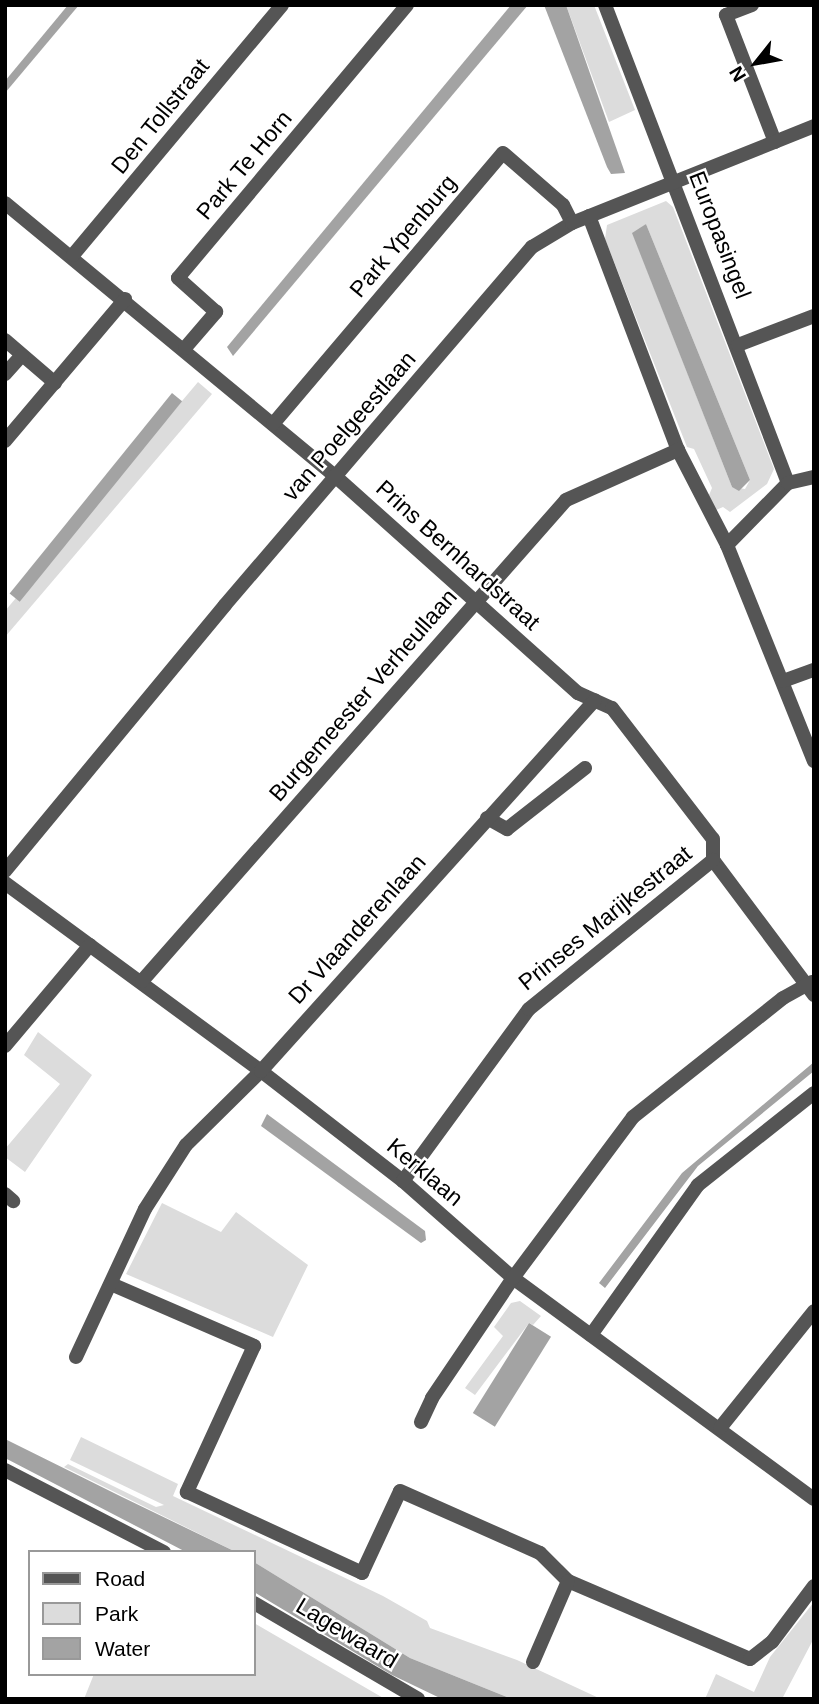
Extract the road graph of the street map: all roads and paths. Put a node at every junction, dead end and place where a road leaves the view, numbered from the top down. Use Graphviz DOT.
graph roads {
  1 [pos="282,5"];
  2 [pos="407,5"];
  3 [pos="605,5"];
  4 [pos="752,5"];
  5 [pos="814,127"];
  6 [pos="775,142"];
  7 [pos="676,182"];
  8 [pos="7,210"];
  9 [pos="589,216"];
  10 [pos="572,223"];
  11 [pos="73,256"];
  12 [pos="125,299"];
  13 [pos="814,316"];
  14 [pos="5,340"];
  15 [pos="738,345"];
  16 [pos="185,348"];
  17 [pos="22,355"];
  18 [pos="5,374"];
  19 [pos="55,383"];
  20 [pos="273,424"];
  21 [pos="5,441"];
  22 [pos="678,450"];
  23 [pos="335,476"];
  24 [pos="814,477"];
  25 [pos="788,483"];
  26 [pos="727,545"];
  27 [pos="475,600"];
  28 [pos="814,670"];
  29 [pos="783,681"];
  30 [pos="595,700"];
  31 [pos="814,761"];
  32 [pos="585,768"];
  33 [pos="488,818"];
  34 [pos="713,860"];
  35 [pos="5,872"];
  36 [pos="5,883"];
  37 [pos="90,945"];
  38 [pos="142,981"];
  39 [pos="811,987"];
  40 [pos="5,1046"];
  41 [pos="261,1070"];
  42 [pos="814,1093"];
  43 [pos="403,1181"];
  44 [pos="513,1278"];
  45 [pos="111,1284"];
  46 [pos="814,1311"];
  47 [pos="591,1335"];
  48 [pos="76,1357"];
  49 [pos="421,1422"];
  50 [pos="720,1428"];
  51 [pos="5,1469"];
  52 [pos="814,1499"];
  53 [pos="160,1550"];
  54 [pos="568,1581"];
  55 [pos="814,1586"];
  56 [pos="256,1605"];
  57 [pos="533,1662"];
  58 [pos="418,1699"];
  1 -- 11 [label="street, Den Tollstraat"];
  2 -- 16 [label="street, Park Te Horn"];
  3 -- 7 [label="street, Europasingel"];
  4 -- 6 [label="street"];
  5 -- 6 [label="street, van Poelgeestlaan"];
  6 -- 7 [label="street, van Poelgeestlaan"];
  7 -- 9 [label="street, van Poelgeestlaan"];
  7 -- 15 [label="street, Europasingel"];
  8 -- 11 [label="street, Prins Bernhardstraat"];
  9 -- 10 [label="street, van Poelgeestlaan"];
  9 -- 22 [label="street"];
  10 -- 20 [label="street, Park Ypenburg"];
  10 -- 23 [label="street, van Poelgeestlaan"];
  11 -- 12 [label="street, Prins Bernhardstraat"];
  12 -- 16 [label="street, Prins Bernhardstraat"];
  12 -- 19 [label="street"];
  13 -- 15 [label="street"];
  14 -- 17 [label="street"];
  15 -- 25 [label="street, Europasingel"];
  16 -- 20 [label="street, Prins Bernhardstraat"];
  17 -- 18 [label="street"];
  17 -- 19 [label="street"];
  19 -- 21 [label="street"];
  20 -- 23 [label="street, Prins Bernhardstraat"];
  22 -- 26 [label="street"];
  22 -- 27 [label="street, Burgemeester Verheullaan"];
  23 -- 27 [label="street, Prins Bernhardstraat"];
  23 -- 35 [label="street, van Poelgeestlaan"];
  24 -- 25 [label="street"];
  25 -- 26 [label="street"];
  26 -- 29 [label="street"];
  27 -- 30 [label="street, Prins Bernhardstraat"];
  27 -- 38 [label="street, Burgemeester Verheullaan"];
  28 -- 29 [label="street"];
  29 -- 31 [label="street"];
  30 -- 33 [label="street, Dr Vlaanderenlaan"];
  30 -- 34 [label="street, Prins Bernhardstraat"];
  32 -- 33 [label="street"];
  33 -- 41 [label="street, Dr Vlaanderenlaan"];
  34 -- 39 [label="street, Prins Bernhardstraat"];
  34 -- 43 [label="street, Prinses Marijkestraat"];
  36 -- 37 [label="street, Kerklaan"];
  37 -- 38 [label="street, Kerklaan"];
  37 -- 40 [label="street"];
  38 -- 41 [label="street, Kerklaan"];
  39 -- 44 [label="street"];
  41 -- 43 [label="street, Kerklaan"];
  41 -- 45 [label="street, Dr Vlaanderenlaan"];
  42 -- 47 [label="street"];
  43 -- 44 [label="street, Kerklaan"];
  44 -- 47 [label="street, Kerklaan"];
  44 -- 49 [label="street"];
  45 -- 48 [label="street, Dr Vlaanderenlaan"];
  45 -- 54 [label="street"];
  46 -- 50 [label="street"];
  47 -- 50 [label="street, Kerklaan"];
  50 -- 52 [label="street, Kerklaan"];
  51 -- 53 [label="street"];
  54 -- 55 [label="street"];
  54 -- 57 [label="street"];
  56 -- 58 [label="street, Lagewaard"];
}
